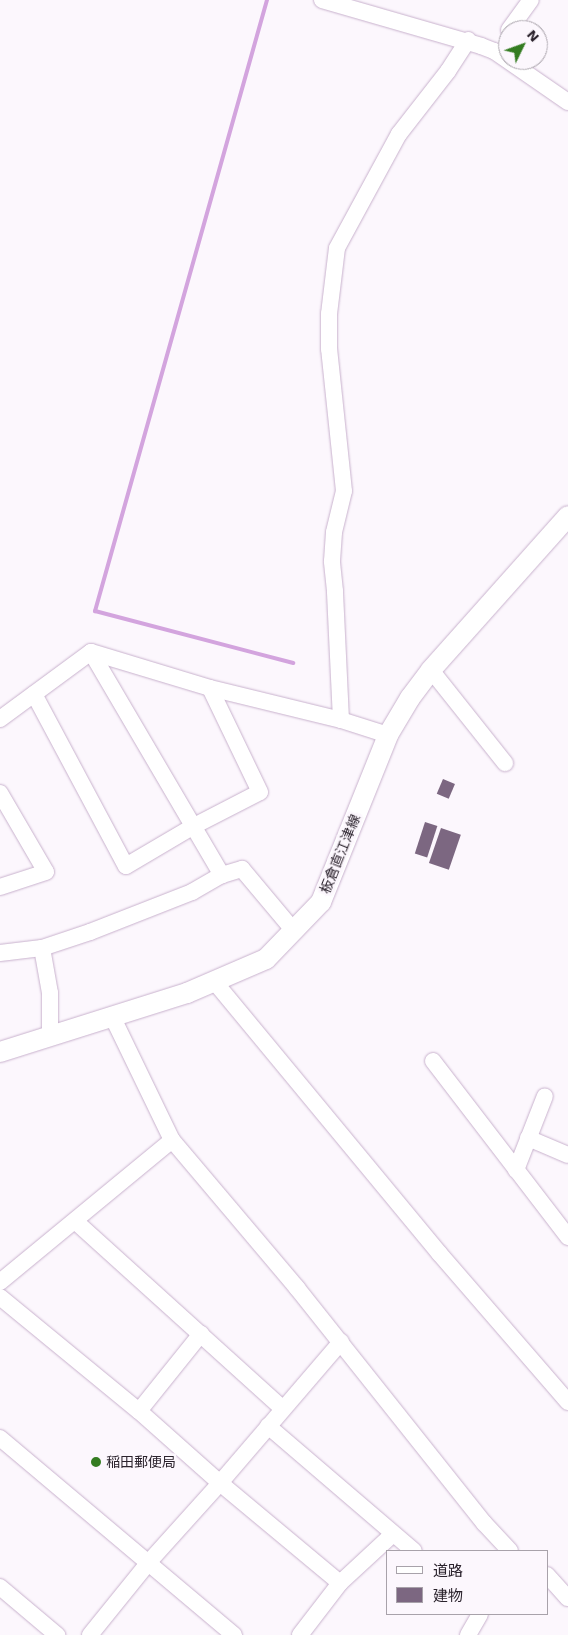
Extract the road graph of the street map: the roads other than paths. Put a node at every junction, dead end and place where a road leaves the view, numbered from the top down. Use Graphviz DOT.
graph roads {
  1 [pos="531,0"];
  2 [pos="332,1"];
  3 [pos="517,20"];
  4 [pos="468,40"];
  5 [pos="498,46"];
  6 [pos="494,51"];
  7 [pos="568,102"];
  8 [pos="568,516"];
  9 [pos="91,652"];
  10 [pos="431,670"];
  11 [pos="210,688"];
  12 [pos="34,694"];
  13 [pos="0,720"];
  14 [pos="341,720"];
  15 [pos="388,735"];
  16 [pos="505,763"];
  17 [pos="0,793"];
  18 [pos="194,826"];
  19 [pos="222,874"];
  20 [pos="0,887"];
  21 [pos="294,931"];
  22 [pos="42,948"];
  23 [pos="0,953"];
  24 [pos="214,981"];
  25 [pos="112,1016"];
  26 [pos="50,1036"];
  27 [pos="0,1052"];
  28 [pos="434,1061"];
  29 [pos="545,1096"];
  30 [pos="528,1138"];
  31 [pos="172,1140"];
  32 [pos="568,1155"];
  33 [pos="516,1170"];
  34 [pos="75,1221"];
  35 [pos="568,1237"];
  36 [pos="0,1282"];
  37 [pos="0,1297"];
  38 [pos="201,1334"];
  39 [pos="341,1342"];
  40 [pos="568,1402"];
  41 [pos="282,1409"];
  42 [pos="139,1411"];
  43 [pos="268,1426"];
  44 [pos="0,1438"];
  45 [pos="220,1484"];
  46 [pos="393,1534"];
  47 [pos="413,1550"];
  48 [pos="509,1550"];
  49 [pos="148,1562"];
  50 [pos="548,1576"];
  51 [pos="340,1583"];
  52 [pos="0,1587"];
  53 [pos="568,1598"];
  54 [pos="479,1615"];
  55 [pos="57,1635"];
  56 [pos="90,1635"];
  57 [pos="234,1635"];
  58 [pos="300,1635"];
  59 [pos="468,1635"];
  1 -- 3 [label="street"];
  2 -- 4 [label="street"];
  4 -- 6 [label="street"];
  4 -- 14 [label="street"];
  5 -- 6 [label="street"];
  6 -- 7 [label="street"];
  8 -- 10 [label="main road, 板倉直江津線"];
  9 -- 11 [label="street"];
  9 -- 12 [label="street"];
  9 -- 18 [label="street"];
  10 -- 15 [label="main road, 板倉直江津線"];
  10 -- 16 [label="street"];
  11 -- 14 [label="street"];
  11 -- 18 [label="street"];
  12 -- 13 [label="street"];
  12 -- 18 [label="street"];
  14 -- 15 [label="street"];
  15 -- 21 [label="main road, 板倉直江津線"];
  17 -- 20 [label="street"];
  18 -- 19 [label="street"];
  19 -- 21 [label="street"];
  19 -- 22 [label="street"];
  21 -- 24 [label="main road, 板倉直江津線"];
  22 -- 23 [label="street"];
  22 -- 26 [label="street"];
  24 -- 25 [label="main road, 板倉直江津線"];
  24 -- 40 [label="street"];
  25 -- 26 [label="main road, 板倉直江津線"];
  25 -- 31 [label="street"];
  26 -- 27 [label="main road, 板倉直江津線"];
  28 -- 33 [label="street"];
  29 -- 30 [label="street"];
  30 -- 32 [label="street"];
  30 -- 33 [label="street"];
  31 -- 34 [label="street"];
  31 -- 39 [label="street"];
  33 -- 35 [label="street"];
  34 -- 36 [label="street"];
  34 -- 38 [label="street"];
  37 -- 42 [label="street"];
  38 -- 41 [label="street"];
  38 -- 42 [label="street"];
  39 -- 41 [label="street"];
  39 -- 48 [label="street"];
  41 -- 43 [label="street"];
  42 -- 45 [label="street"];
  43 -- 45 [label="street"];
  43 -- 46 [label="street"];
  44 -- 49 [label="street"];
  45 -- 49 [label="street"];
  45 -- 51 [label="street"];
  46 -- 47 [label="street"];
  46 -- 51 [label="street"];
  49 -- 56 [label="street"];
  49 -- 57 [label="street"];
  50 -- 53 [label="street"];
  51 -- 58 [label="street"];
  52 -- 55 [label="street"];
  54 -- 59 [label="street"];
}
